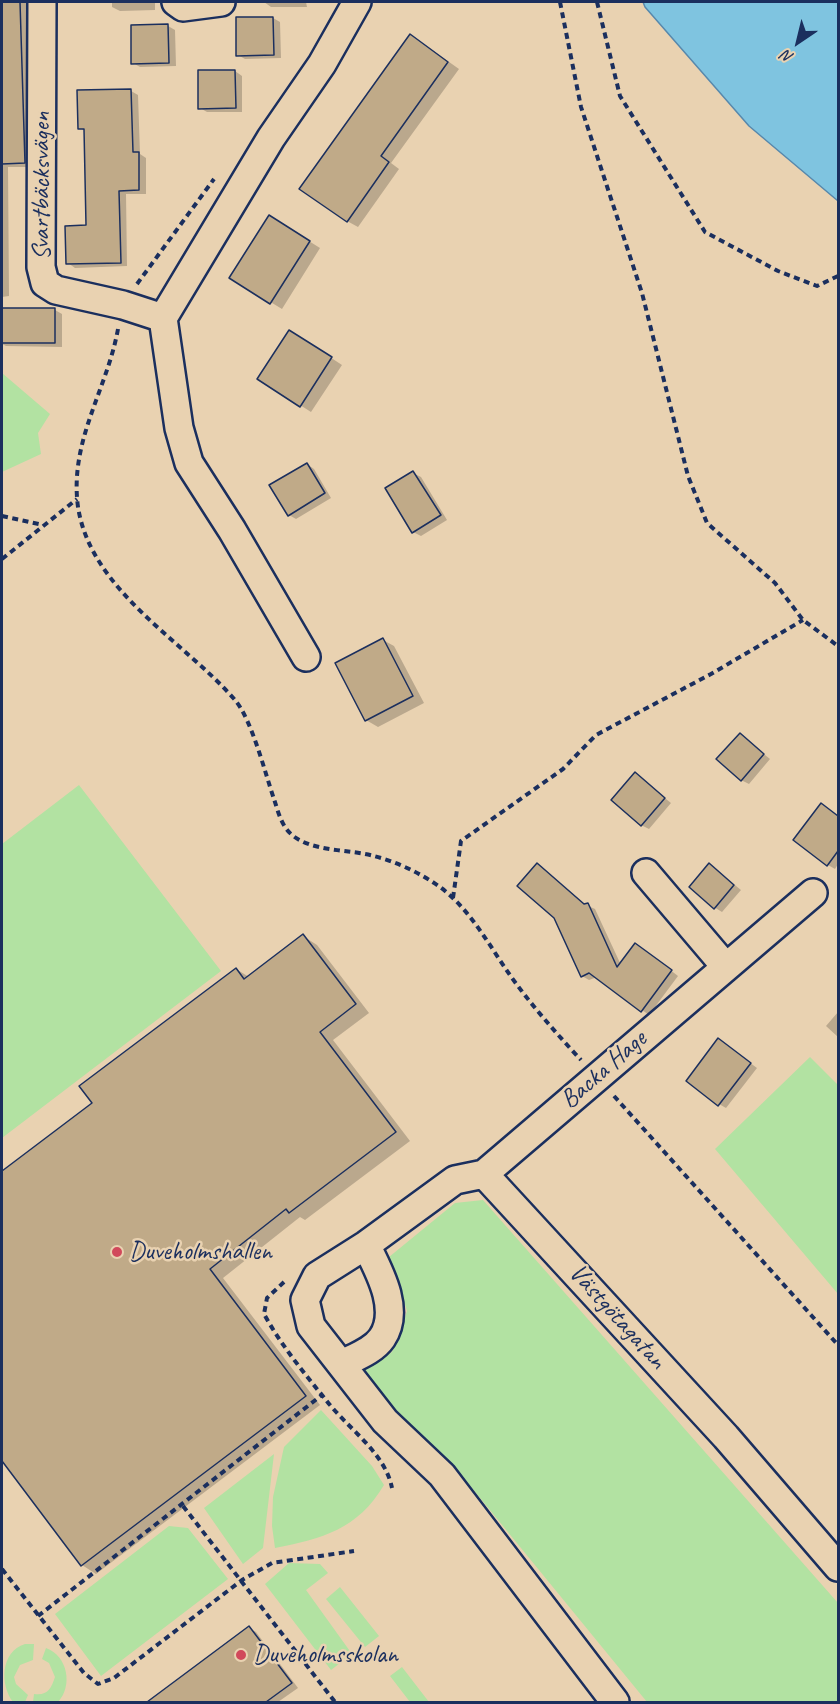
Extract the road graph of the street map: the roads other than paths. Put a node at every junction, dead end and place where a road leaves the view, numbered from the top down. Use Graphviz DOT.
graph roads {
  1 [pos="42,2"];
  2 [pos="176,2"];
  3 [pos="221,2"];
  4 [pos="357,2"];
  5 [pos="163,318"];
  6 [pos="306,657"];
  7 [pos="646,873"];
  8 [pos="813,893"];
  9 [pos="725,966"];
  10 [pos="484,1174"];
  11 [pos="366,1245"];
  12 [pos="342,1364"];
  13 [pos="838,1567"];
  14 [pos="615,1702"];
  1 -- 5 [label="street, Svartbäcksvägen"];
  2 -- 3 [label="street"];
  4 -- 5 [label="street"];
  5 -- 6 [label="street"];
  7 -- 9 [label="street"];
  8 -- 9 [label="street, Backa Hage"];
  9 -- 10 [label="street, Backa Hage"];
  10 -- 11 [label="street"];
  10 -- 13 [label="street, Västgötagatan"];
  11 -- 12 [label="street"];
  11 -- 12 [label="street"];
  12 -- 14 [label="street"];
}
